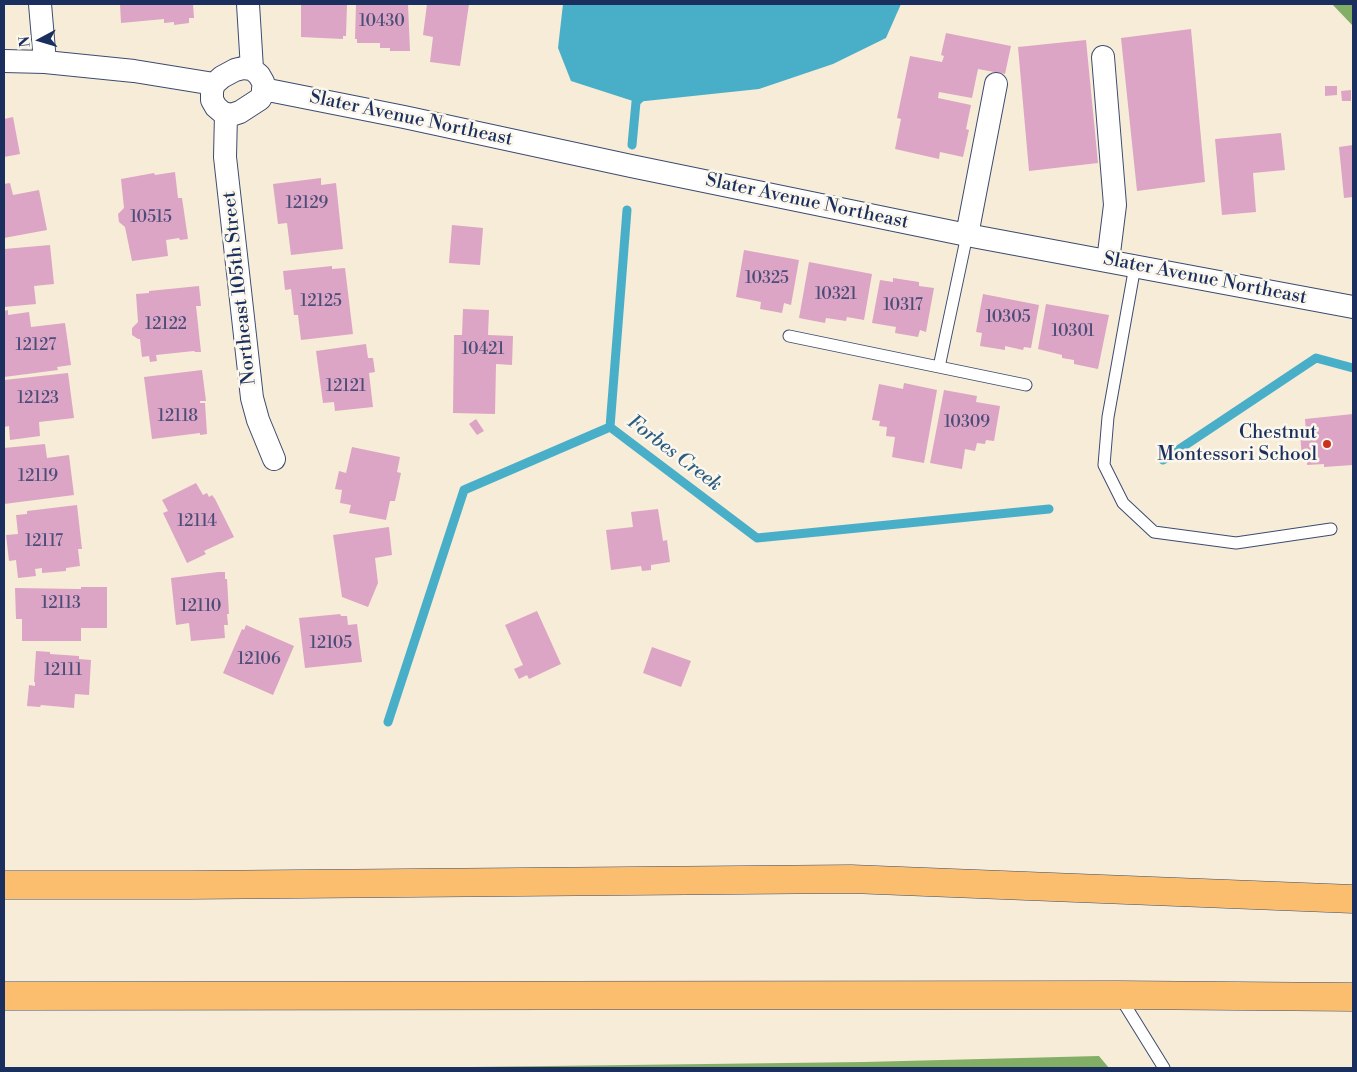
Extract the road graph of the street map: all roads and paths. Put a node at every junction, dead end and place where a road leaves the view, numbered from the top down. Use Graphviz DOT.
graph roads {
  1 [pos="40,4"];
  2 [pos="248,4"];
  3 [pos="1103,56"];
  4 [pos="4,61"];
  5 [pos="45,62"];
  6 [pos="252,69"];
  7 [pos="214,84"];
  8 [pos="996,84"];
  9 [pos="263,89"];
  10 [pos="226,114"];
  11 [pos="968,235"];
  12 [pos="1108,261"];
  13 [pos="1134,266"];
  14 [pos="1353,307"];
  15 [pos="789,336"];
  16 [pos="939,367"];
  17 [pos="1026,385"];
  18 [pos="274,459"];
  19 [pos="1331,528"];
  20 [pos="4,885"];
  21 [pos="1353,899"];
  22 [pos="49,995"];
  23 [pos="1119,995"];
  24 [pos="4,996"];
  25 [pos="1353,997"];
  26 [pos="4,1000"];
  27 [pos="1164,1068"];
  1 -- 5 [label="street"];
  2 -- 6 [label="street"];
  3 -- 12 [label="street"];
  4 -- 5 [label="street"];
  5 -- 7 [label="street"];
  6 -- 7 [label="street"];
  6 -- 9 [label="street"];
  7 -- 10 [label="street"];
  8 -- 11 [label="street"];
  9 -- 10 [label="street"];
  9 -- 11 [label="street, Slater Avenue Northeast"];
  10 -- 18 [label="street, Northeast 105th Street"];
  11 -- 12 [label="street, Slater Avenue Northeast"];
  11 -- 16 [label="lane"];
  12 -- 13 [label="street, Slater Avenue Northeast"];
  13 -- 14 [label="street, Slater Avenue Northeast"];
  13 -- 19 [label="lane"];
  15 -- 16 [label="lane"];
  16 -- 17 [label="lane"];
  20 -- 21 [label="highway"];
  22 -- 23 [label="highway"];
  22 -- 24 [label="highway"];
  22 -- 26 [label="highway"];
  23 -- 25 [label="highway"];
  23 -- 27 [label="lane"];
}
